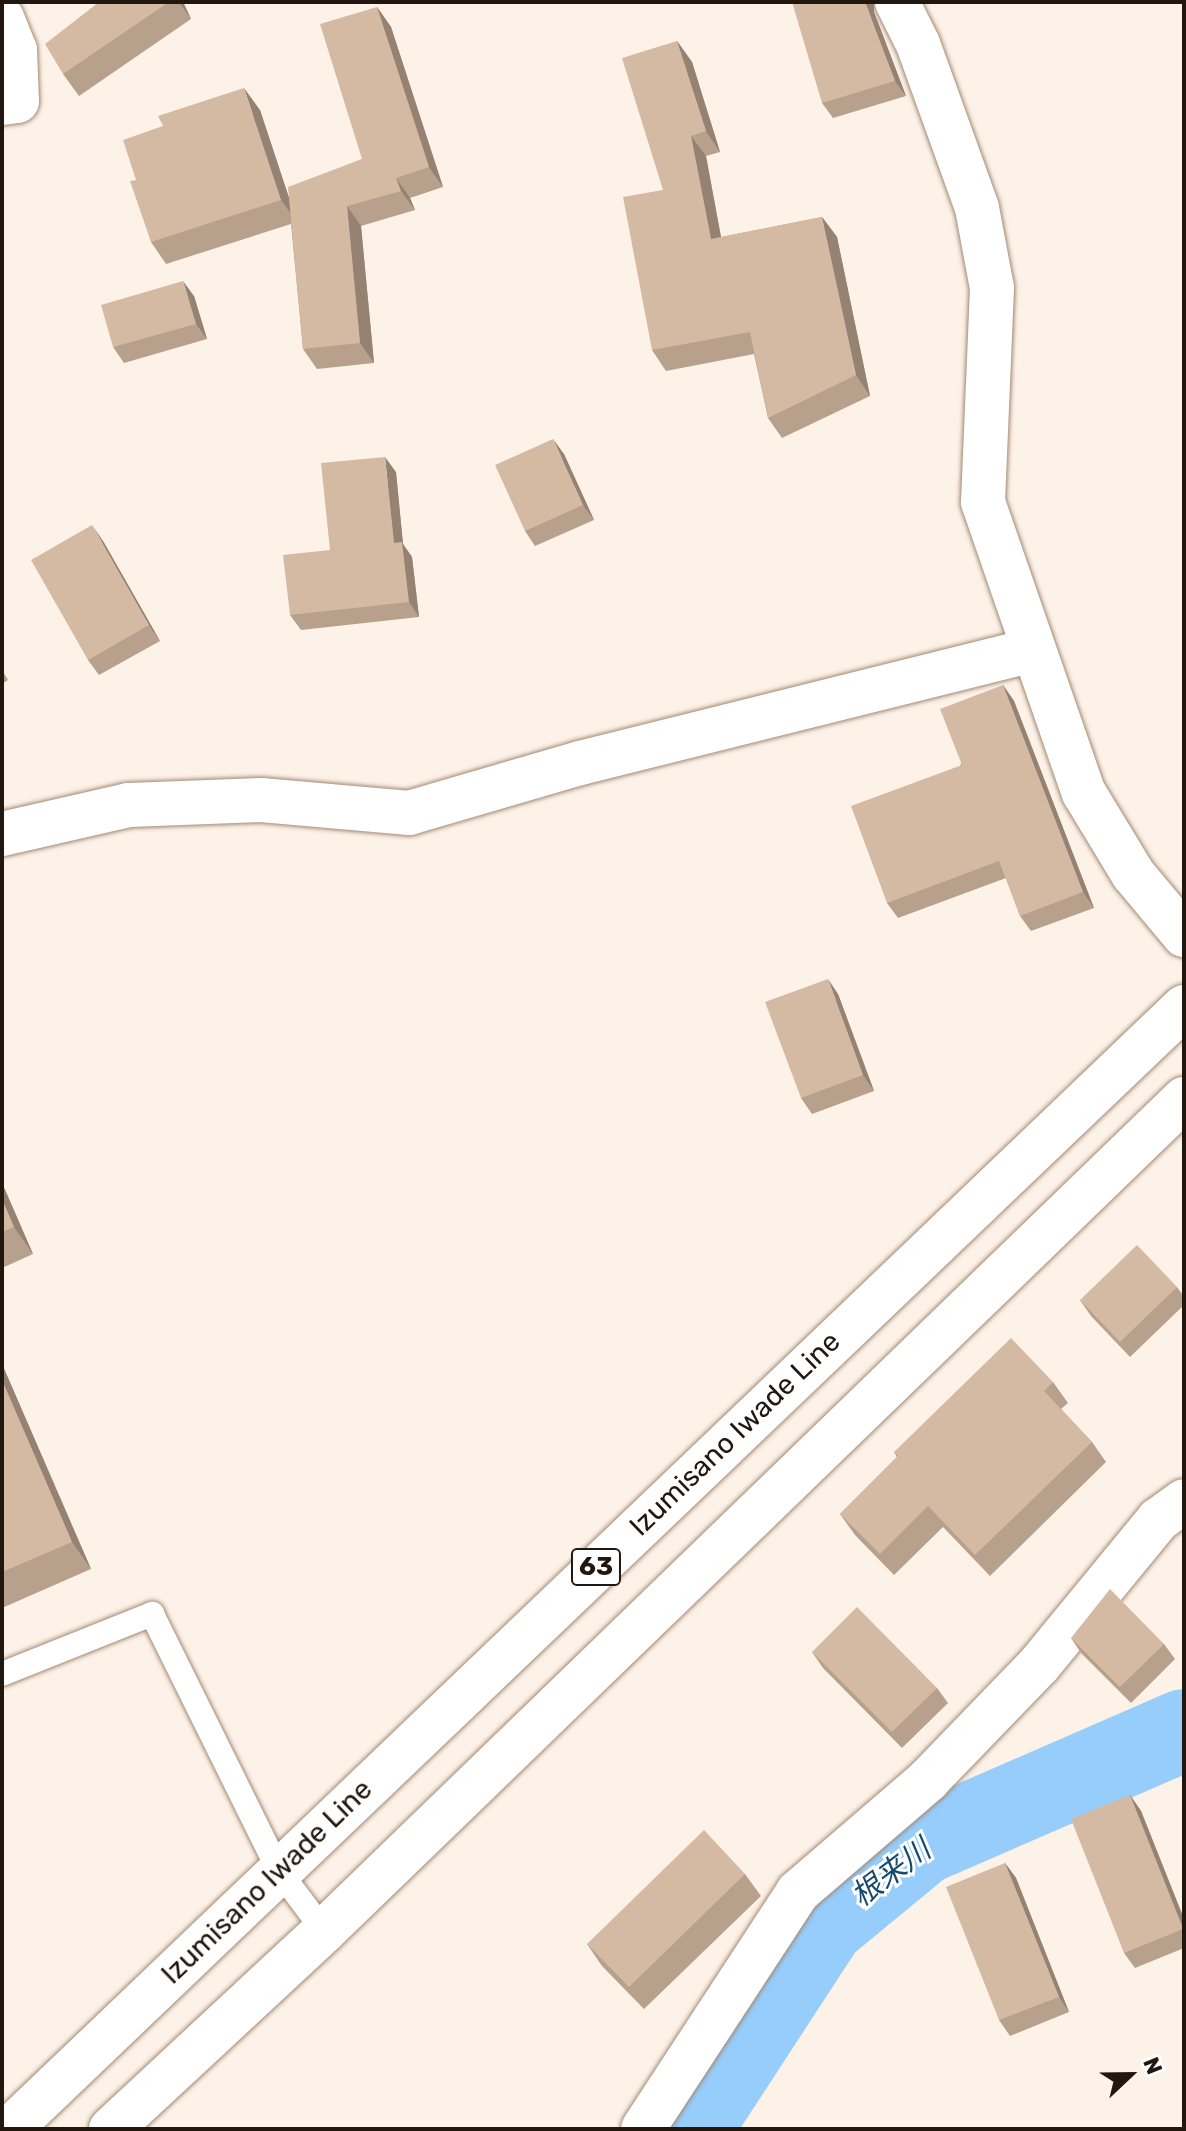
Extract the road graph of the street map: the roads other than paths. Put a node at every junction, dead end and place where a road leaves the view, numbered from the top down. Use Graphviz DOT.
graph roads {
  1 [pos="897,2"];
  2 [pos="2,18"];
  3 [pos="2,103"];
  4 [pos="1032,650"];
  5 [pos="2,834"];
  6 [pos="1184,935"];
  7 [pos="1184,1007"];
  8 [pos="1184,1099"];
  9 [pos="1184,1501"];
  10 [pos="2,1674"];
  11 [pos="279,1871"];
  12 [pos="324,1931"];
  13 [pos="10,2129"];
  14 [pos="111,2129"];
  15 [pos="643,2129"];
  1 -- 4 [label="main road"];
  2 -- 3 [label="main road"];
  4 -- 5 [label="main road"];
  4 -- 6 [label="main road"];
  7 -- 11 [label="main road, Izumisano Iwade Line / 63"];
  8 -- 12 [label="main road, 63"];
  9 -- 15 [label="main road"];
  10 -- 11 [label="lane"];
  11 -- 12 [label="lane"];
  11 -- 13 [label="main road, Izumisano Iwade Line / 63"];
  12 -- 14 [label="main road, 63"];
}
